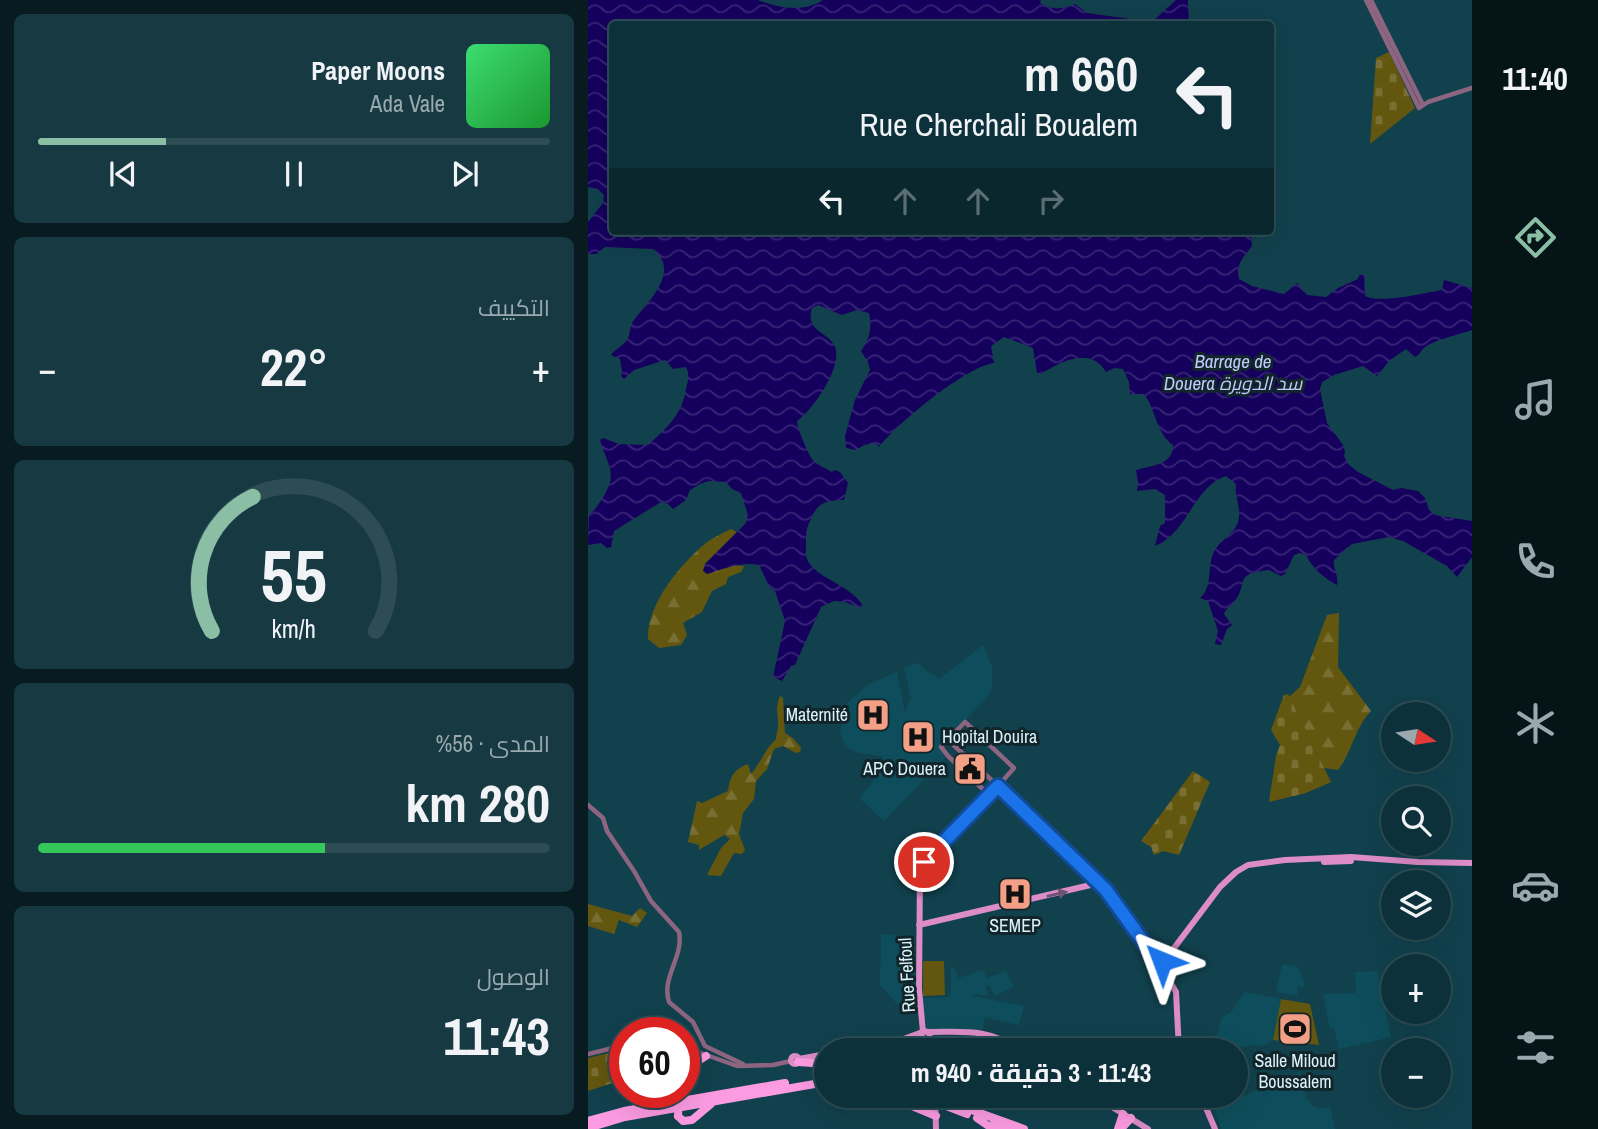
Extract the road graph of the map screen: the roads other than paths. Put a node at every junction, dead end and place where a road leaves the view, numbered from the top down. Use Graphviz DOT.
graph roads {
  1 [pos="1368,0"];
  2 [pos="1472,88"];
  3 [pos="948,740"];
  4 [pos="998,786"];
  5 [pos="989,795"];
  6 [pos="588,805"];
  7 [pos="1472,863"];
  8 [pos="1099,883"];
  9 [pos="919,925"];
  10 [pos="1161,965"];
  11 [pos="925,1037"];
  12 [pos="917,1038"];
  13 [pos="1001,1038"];
  14 [pos="1178,1038"];
  15 [pos="609,1049"];
  16 [pos="588,1054"];
  17 [pos="700,1054"];
  18 [pos="706,1056"];
  19 [pos="814,1057"];
  20 [pos="700,1060"];
  21 [pos="796,1061"];
  22 [pos="814,1063"];
  23 [pos="743,1064"];
  24 [pos="814,1081"];
  25 [pos="814,1081"];
  26 [pos="719,1100"];
  27 [pos="680,1108"];
  28 [pos="922,1108"];
  29 [pos="934,1108"];
  30 [pos="954,1108"];
  31 [pos="962,1108"];
  32 [pos="1109,1108"];
  33 [pos="1206,1108"];
  34 [pos="680,1112"];
  35 [pos="936,1112"];
  36 [pos="977,1118"];
  37 [pos="588,1119"];
  38 [pos="1126,1122"];
  39 [pos="588,1128"];
  40 [pos="936,1129"];
  41 [pos="993,1129"];
  42 [pos="1007,1129"];
  43 [pos="1024,1129"];
  44 [pos="1148,1129"];
  45 [pos="1216,1129"];
  1 -- 2 [label="street"];
  3 -- 4 [label="street"];
  3 -- 4 [label="street"];
  3 -- 5 [label="street"];
  4 -- 5 [label="main road, Rue Felfoul"];
  4 -- 8 [label="main road"];
  5 -- 9 [label="main road, Rue Felfoul"];
  6 -- 23 [label="street"];
  7 -- 10 [label="main road"];
  7 -- 10 [label="main road"];
  9 -- 8 [label="main road, one-way"];
  8 -- 10 [label="main road"];
  9 -- 11 [label="main road, Rue Felfoul"];
  10 -- 14 [label="main road"];
  11 -- 12 [label="main road"];
  11 -- 13 [label="main road"];
  15 -- 16 [label="street"];
  17 -- 18 [label="street"];
  18 -- 20 [label="highway"];
  18 -- 23 [label="street"];
  19 -- 21 [label="main road"];
  21 -- 22 [label="highway"];
  21 -- 23 [label="street"];
  24 -- 26 [label="highway"];
  25 -- 37 [label="highway"];
  26 -- 34 [label="highway"];
  26 -- 34 [label="highway"];
  27 -- 34 [label="highway, bridge"];
  28 -- 35 [label="highway"];
  29 -- 35 [label="main road"];
  30 -- 36 [label="highway, bridge"];
  31 -- 43 [label="highway"];
  32 -- 38 [label="main road"];
  33 -- 45 [label="main road"];
  34 -- 39 [label="highway"];
  35 -- 40 [label="main road"];
  36 -- 41 [label="highway"];
  36 -- 42 [label="highway"];
  38 -- 44 [label="main road"];
}
